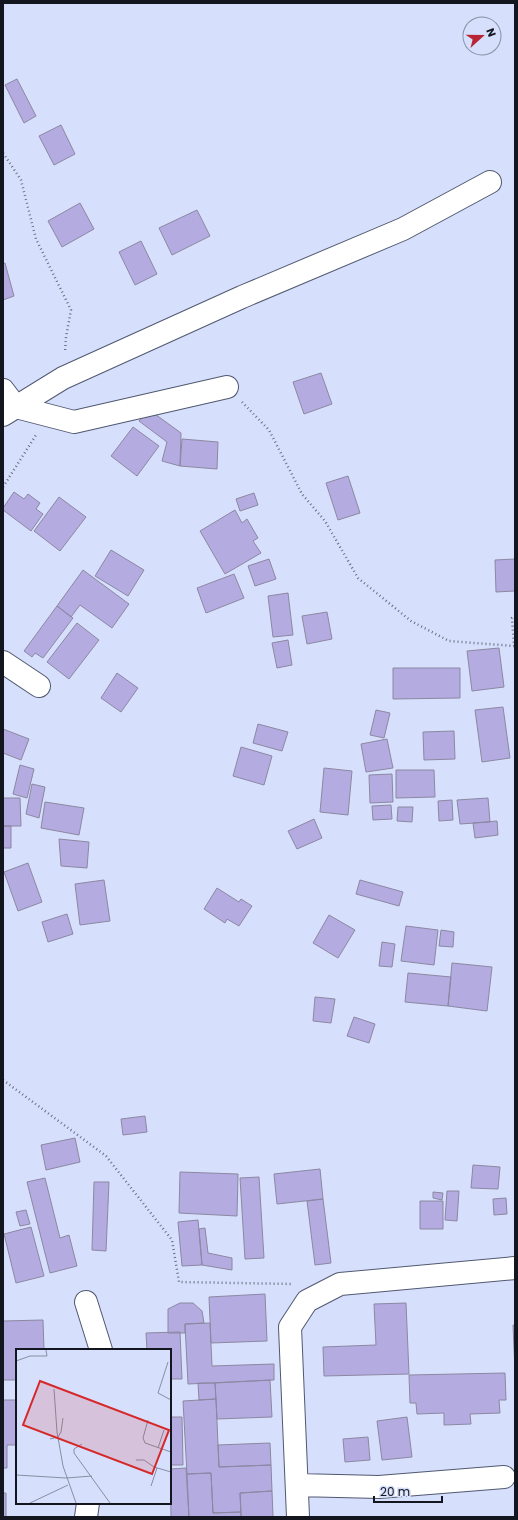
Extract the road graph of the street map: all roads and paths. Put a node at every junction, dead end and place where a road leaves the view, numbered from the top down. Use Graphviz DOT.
graph roads {
  1 [pos="3,153"];
  2 [pos="490,182"];
  3 [pos="63,378"];
  4 [pos="227,387"];
  5 [pos="7,404"];
  6 [pos="49,416"];
  7 [pos="3,487"];
  8 [pos="515,617"];
  9 [pos="3,662"];
  10 [pos="39,686"];
  11 [pos="3,1080"];
  12 [pos="515,1268"];
  13 [pos="307,1301"];
  14 [pos="86,1302"];
  15 [pos="101,1349"];
  16 [pos="504,1477"];
  17 [pos="297,1485"];
  18 [pos="88,1504"];
  19 [pos="86,1517"];
  20 [pos="298,1517"];
  1 -- 3 [label="path"];
  2 -- 3 [label="street"];
  3 -- 5 [label="street"];
  4 -- 6 [label="street"];
  4 -- 8 [label="path"];
  5 -- 6 [label="street"];
  6 -- 7 [label="path"];
  9 -- 10 [label="street"];
  11 -- 13 [label="path"];
  12 -- 13 [label="street"];
  13 -- 17 [label="street"];
  14 -- 15 [label="street"];
  16 -- 17 [label="street"];
  17 -- 20 [label="street"];
  18 -- 19 [label="street"];
}
